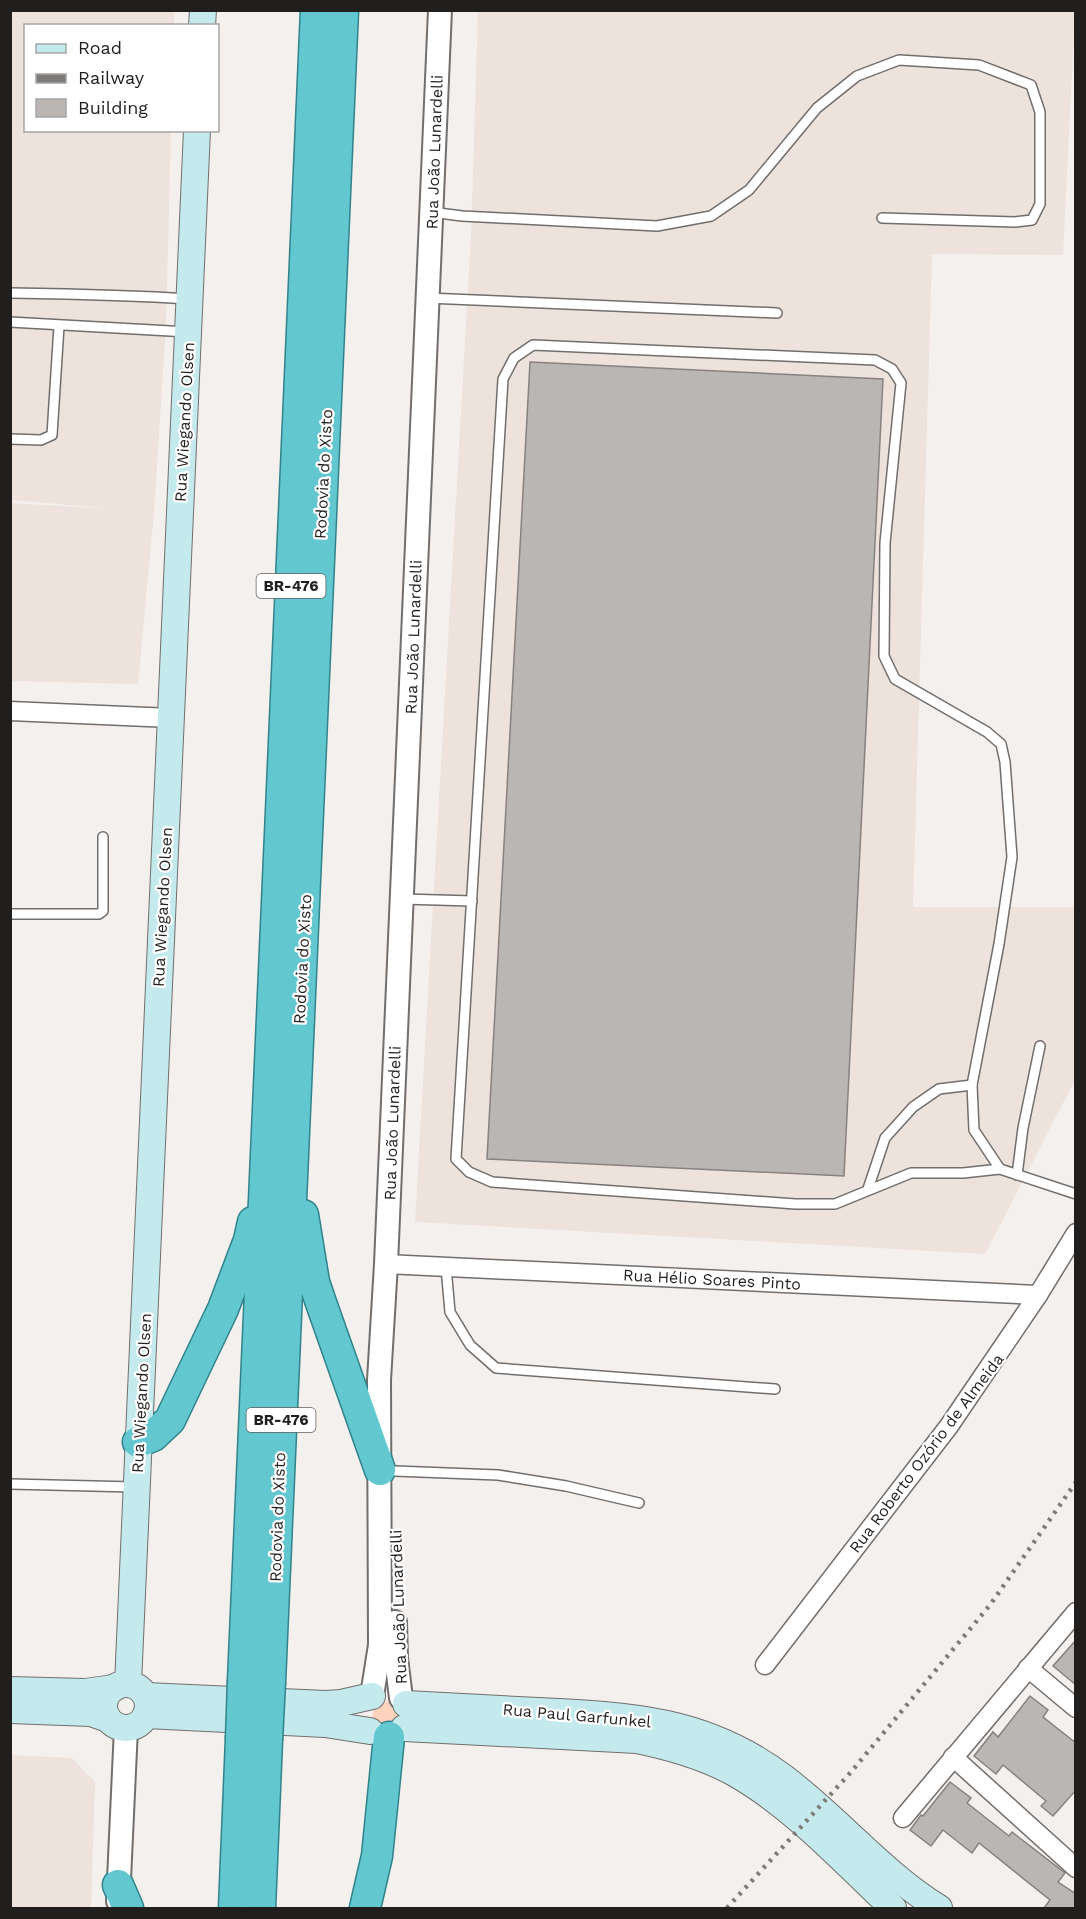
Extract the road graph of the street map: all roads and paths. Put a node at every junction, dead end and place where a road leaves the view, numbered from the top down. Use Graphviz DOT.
graph roads {
  1 [pos="316,10"];
  2 [pos="343,10"];
  3 [pos="440,10"];
  4 [pos="197,132"];
  5 [pos="431,212"];
  6 [pos="882,218"];
  7 [pos="10,293"];
  8 [pos="427,298"];
  9 [pos="190,299"];
  10 [pos="777,313"];
  11 [pos="10,322"];
  12 [pos="59,326"];
  13 [pos="188,332"];
  14 [pos="10,439"];
  15 [pos="10,711"];
  16 [pos="171,718"];
  17 [pos="103,837"];
  18 [pos="402,899"];
  19 [pos="472,901"];
  20 [pos="10,914"];
  21 [pos="1040,1046"];
  22 [pos="972,1085"];
  23 [pos="279,1160"];
  24 [pos="1000,1169"];
  25 [pos="1017,1175"];
  26 [pos="868,1189"];
  27 [pos="1076,1194"];
  28 [pos="1076,1233"];
  29 [pos="386,1264"];
  30 [pos="446,1267"];
  31 [pos="1038,1295"];
  32 [pos="775,1389"];
  33 [pos="138,1442"];
  34 [pos="388,1470"];
  35 [pos="10,1484"];
  36 [pos="136,1487"];
  37 [pos="639,1503"];
  38 [pos="1076,1612"];
  39 [pos="765,1665"];
  40 [pos="1028,1668"];
  41 [pos="10,1690"];
  42 [pos="372,1696"];
  43 [pos="128,1705"];
  44 [pos="1076,1708"];
  45 [pos="10,1710"];
  46 [pos="394,1719"];
  47 [pos="254,1740"];
  48 [pos="953,1757"];
  49 [pos="903,1818"];
  50 [pos="1076,1868"];
  51 [pos="121,1900"];
  52 [pos="234,1908"];
  53 [pos="260,1908"];
  54 [pos="365,1908"];
  55 [pos="893,1908"];
  56 [pos="939,1908"];
  1 -- 23 [label="highway, Rodovia do Xisto / BR-476"];
  2 -- 23 [label="highway, Rodovia do Xisto / BR-476"];
  3 -- 5 [label="street, Rua João Lunardelli"];
  4 -- 9 [label="main road, Rua Wiegando Olsen"];
  5 -- 6 [label="lane"];
  5 -- 8 [label="street, Rua João Lunardelli"];
  7 -- 9 [label="lane"];
  8 -- 10 [label="lane"];
  8 -- 18 [label="street, Rua João Lunardelli"];
  9 -- 13 [label="main road, Rua Wiegando Olsen"];
  11 -- 12 [label="lane"];
  12 -- 13 [label="lane"];
  12 -- 14 [label="lane"];
  13 -- 16 [label="main road, Rua Wiegando Olsen"];
  15 -- 16 [label="street"];
  16 -- 33 [label="main road, Rua Wiegando Olsen"];
  17 -- 20 [label="lane"];
  18 -- 19 [label="lane"];
  18 -- 29 [label="street, Rua João Lunardelli"];
  19 -- 22 [label="lane"];
  19 -- 26 [label="lane"];
  21 -- 25 [label="lane"];
  22 -- 24 [label="lane"];
  22 -- 26 [label="lane"];
  23 -- 33 [label="highway"];
  23 -- 34 [label="highway"];
  23 -- 47 [label="highway, Rodovia do Xisto / BR-476, bridge"];
  24 -- 25 [label="lane"];
  24 -- 26 [label="lane"];
  25 -- 27 [label="lane"];
  28 -- 31 [label="street, Rua Roberto Ozório de Almeida"];
  29 -- 30 [label="street, Rua Hélio Soares Pinto"];
  29 -- 34 [label="street, Rua João Lunardelli"];
  30 -- 31 [label="street, Rua Hélio Soares Pinto"];
  30 -- 32 [label="lane"];
  31 -- 39 [label="street, Rua Roberto Ozório de Almeida"];
  33 -- 36 [label="main road, Rua Wiegando Olsen"];
  34 -- 37 [label="lane"];
  34 -- 42 [label="street, Rua João Lunardelli"];
  34 -- 46 [label="street, Rua João Lunardelli"];
  35 -- 36 [label="lane"];
  36 -- 43 [label="main road, Rua Wiegando Olsen"];
  38 -- 40 [label="street"];
  40 -- 44 [label="street"];
  40 -- 48 [label="street"];
  41 -- 43 [label="main road, Rua Paul Garfunkel"];
  42 -- 43 [label="main road, Rua Paul Garfunkel"];
  42 -- 46 [label="main road, Rua Paul Garfunkel"];
  42 -- 46 [label="main road"];
  43 -- 45 [label="main road, Rua Paul Garfunkel"];
  43 -- 46 [label="main road, Rua Paul Garfunkel"];
  43 -- 51 [label="street, Rua Wiegando Olsen"];
  46 -- 54 [label="highway"];
  46 -- 55 [label="main road, Rua Paul Garfunkel"];
  46 -- 56 [label="main road, Rua Paul Garfunkel"];
  47 -- 52 [label="highway, Rodovia do Xisto / BR-476"];
  47 -- 53 [label="highway, Rodovia do Xisto / BR-476"];
  48 -- 49 [label="street"];
  48 -- 50 [label="street"];
}
